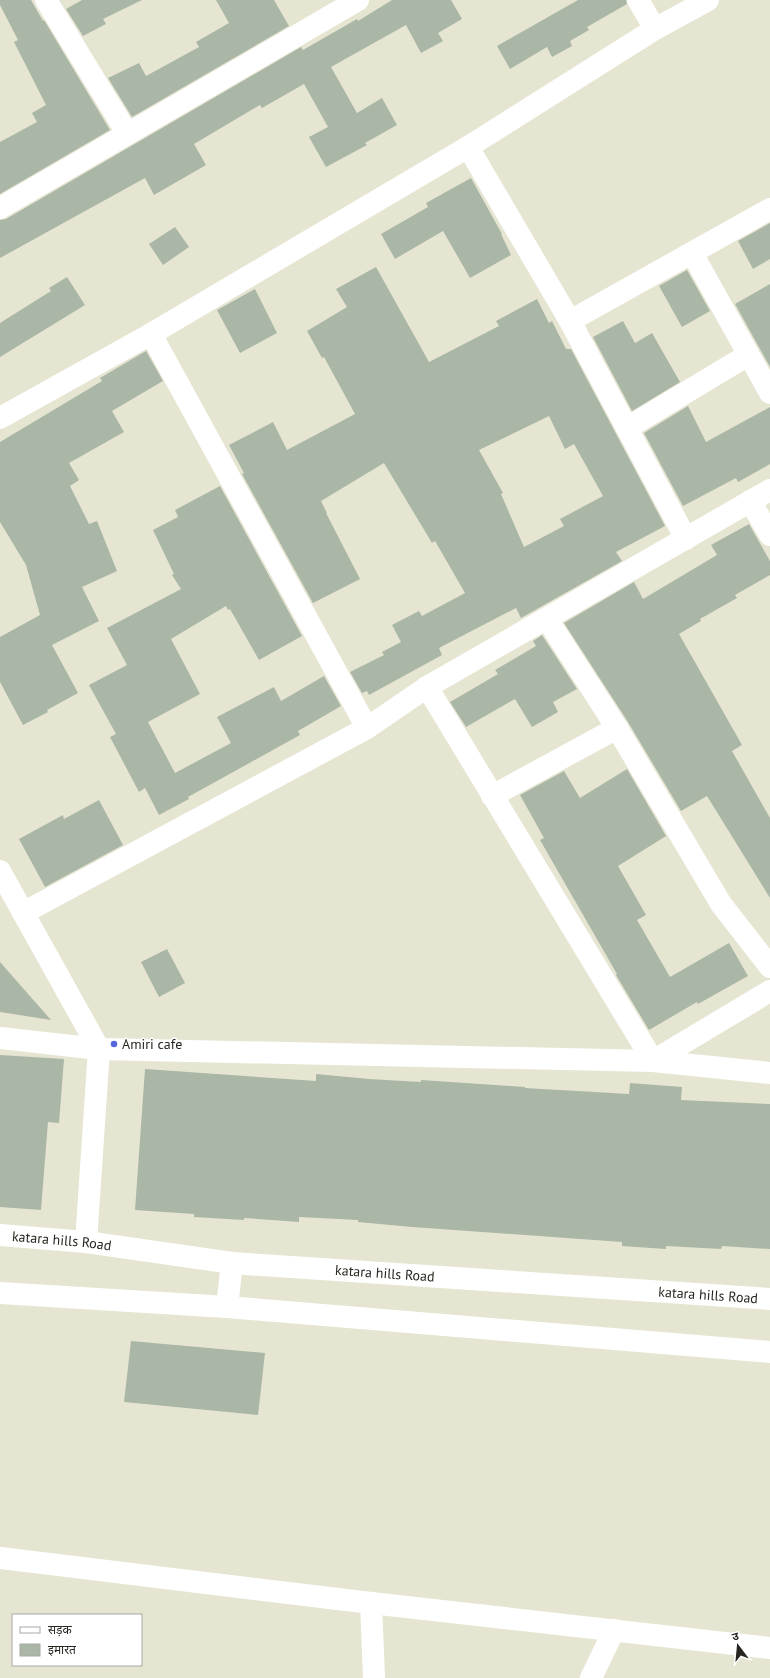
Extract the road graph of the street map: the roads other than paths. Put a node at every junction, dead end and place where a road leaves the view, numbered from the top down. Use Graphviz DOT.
graph roads {
  1 [pos="46,0"];
  2 [pos="358,0"];
  3 [pos="638,0"];
  4 [pos="708,0"];
  5 [pos="655,29"];
  6 [pos="127,134"];
  7 [pos="468,147"];
  8 [pos="0,208"];
  9 [pos="770,209"];
  10 [pos="692,253"];
  11 [pos="570,321"];
  12 [pos="151,334"];
  13 [pos="748,355"];
  14 [pos="770,394"];
  15 [pos="0,418"];
  16 [pos="627,428"];
  17 [pos="770,490"];
  18 [pos="750,501"];
  19 [pos="770,535"];
  20 [pos="686,539"];
  21 [pos="547,619"];
  22 [pos="427,687"];
  23 [pos="367,728"];
  24 [pos="617,728"];
  25 [pos="492,796"];
  26 [pos="0,871"];
  27 [pos="23,913"];
  28 [pos="770,967"];
  29 [pos="770,991"];
  30 [pos="0,1038"];
  31 [pos="99,1049"];
  32 [pos="653,1061"];
  33 [pos="770,1073"];
  34 [pos="0,1235"];
  35 [pos="86,1242"];
  36 [pos="232,1262"];
  37 [pos="0,1293"];
  38 [pos="770,1299"];
  39 [pos="227,1307"];
  40 [pos="770,1352"];
  41 [pos="0,1558"];
  42 [pos="371,1603"];
  43 [pos="614,1630"];
  44 [pos="770,1648"];
  45 [pos="374,1678"];
  46 [pos="591,1678"];
  1 -- 6 [label="street"];
  2 -- 6 [label="street"];
  3 -- 5 [label="street"];
  4 -- 5 [label="street"];
  5 -- 7 [label="street"];
  6 -- 8 [label="street"];
  7 -- 11 [label="street"];
  7 -- 12 [label="street"];
  9 -- 10 [label="street"];
  10 -- 11 [label="street"];
  10 -- 13 [label="street"];
  11 -- 16 [label="street"];
  12 -- 15 [label="street"];
  12 -- 23 [label="street"];
  13 -- 14 [label="street"];
  13 -- 16 [label="street"];
  16 -- 20 [label="street"];
  17 -- 18 [label="street"];
  18 -- 19 [label="street"];
  18 -- 20 [label="street"];
  20 -- 21 [label="street"];
  21 -- 22 [label="street"];
  21 -- 24 [label="street"];
  22 -- 23 [label="street"];
  22 -- 25 [label="street"];
  23 -- 27 [label="street"];
  24 -- 25 [label="street"];
  24 -- 28 [label="street"];
  25 -- 32 [label="street"];
  26 -- 27 [label="street"];
  27 -- 31 [label="street"];
  29 -- 32 [label="street"];
  30 -- 31 [label="street"];
  31 -- 32 [label="street"];
  31 -- 35 [label="street"];
  32 -- 33 [label="street"];
  34 -- 35 [label="street, katara hills Road"];
  35 -- 36 [label="street, katara hills Road"];
  36 -- 38 [label="street, katara hills Road"];
  36 -- 39 [label="street"];
  37 -- 39 [label="street"];
  39 -- 40 [label="street"];
  41 -- 42 [label="street"];
  42 -- 43 [label="street"];
  42 -- 45 [label="street"];
  43 -- 44 [label="street"];
  43 -- 46 [label="street"];
}
